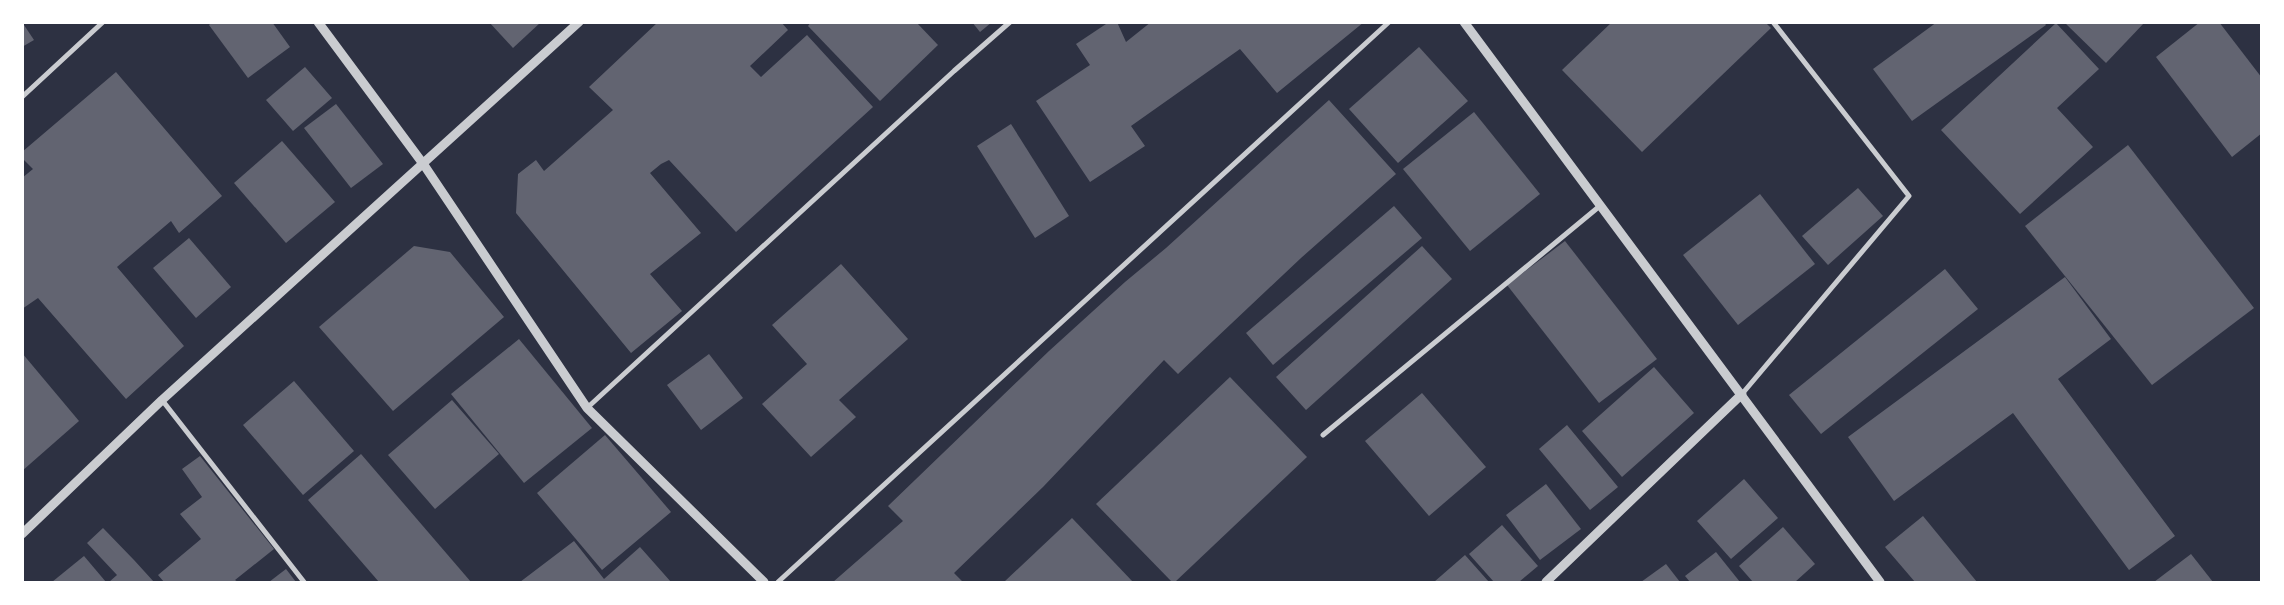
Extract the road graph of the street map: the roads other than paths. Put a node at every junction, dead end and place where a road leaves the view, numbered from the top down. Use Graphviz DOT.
graph roads {
  1 [pos="103,22"];
  2 [pos="318,22"];
  3 [pos="579,22"];
  4 [pos="1010,22"];
  5 [pos="1389,22"];
  6 [pos="1464,22"];
  7 [pos="1773,22"];
  8 [pos="22,97"];
  9 [pos="424,165"];
  10 [pos="1601,206"];
  11 [pos="1742,394"];
  12 [pos="162,400"];
  13 [pos="587,408"];
  14 [pos="1323,435"];
  15 [pos="22,534"];
  16 [pos="304,582"];
  17 [pos="764,582"];
  18 [pos="778,582"];
  19 [pos="1546,582"];
  20 [pos="1880,582"];
  1 -- 8 [label="street"];
  2 -- 9 [label="street"];
  3 -- 9 [label="street"];
  4 -- 13 [label="street"];
  5 -- 18 [label="street"];
  6 -- 10 [label="street"];
  7 -- 11 [label="street"];
  9 -- 12 [label="street"];
  9 -- 13 [label="street"];
  10 -- 11 [label="street"];
  10 -- 14 [label="street"];
  11 -- 19 [label="street"];
  11 -- 20 [label="street"];
  12 -- 15 [label="street"];
  12 -- 16 [label="street"];
  13 -- 17 [label="street"];
}
